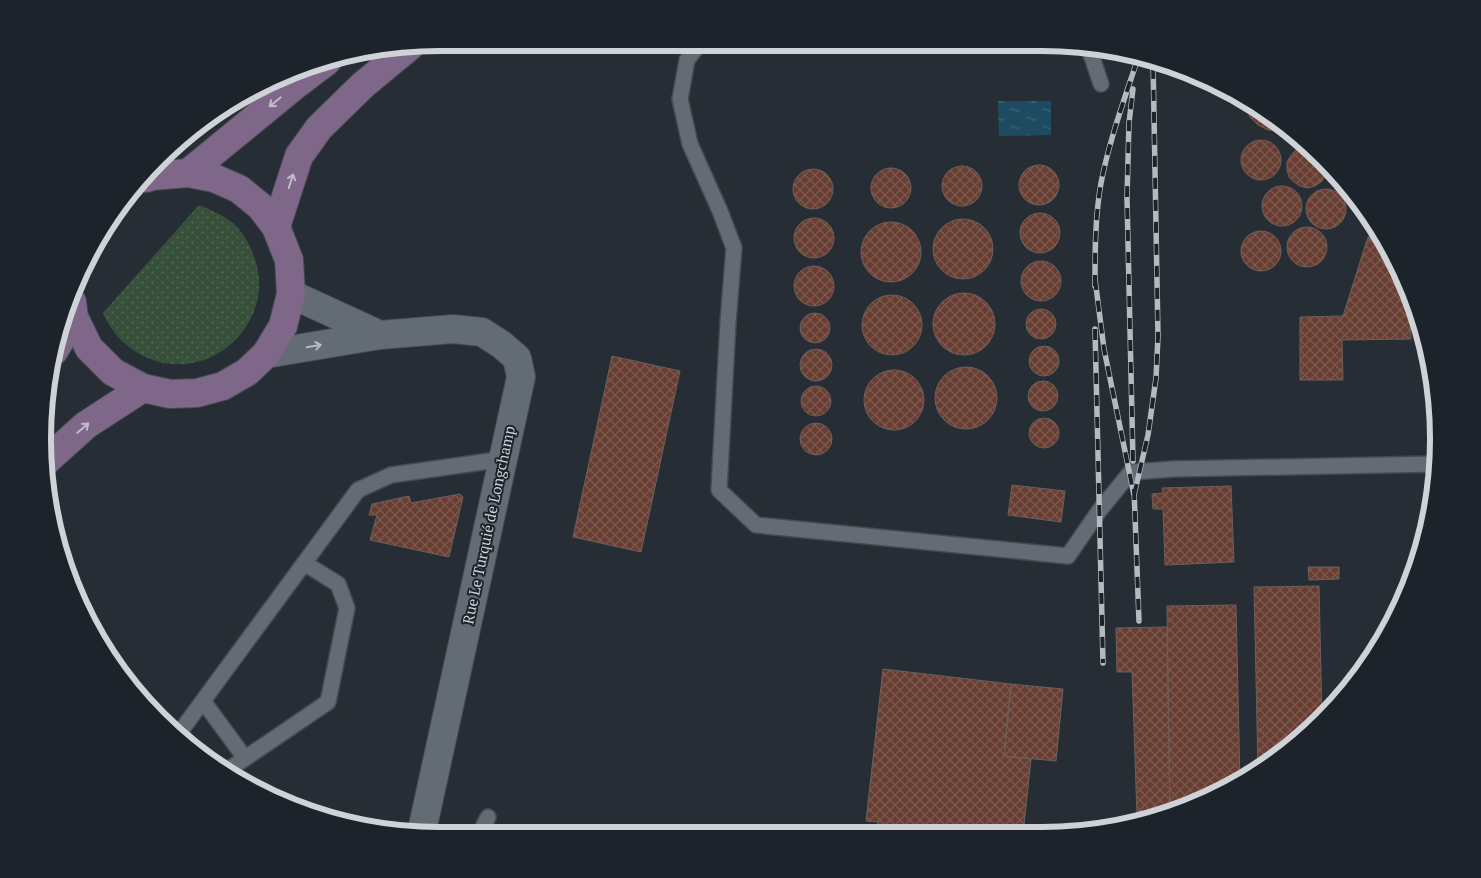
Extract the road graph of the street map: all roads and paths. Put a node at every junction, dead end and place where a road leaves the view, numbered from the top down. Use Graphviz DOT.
graph roads {
  1 [pos="693,51"];
  2 [pos="402,53"];
  3 [pos="1092,55"];
  4 [pos="311,73"];
  5 [pos="1101,84"];
  6 [pos="188,173"];
  7 [pos="154,176"];
  8 [pos="276,227"];
  9 [pos="291,294"];
  10 [pos="73,310"];
  11 [pos="380,335"];
  12 [pos="266,354"];
  13 [pos="143,388"];
  14 [pos="52,456"];
  15 [pos="504,459"];
  16 [pos="1429,464"];
  17 [pos="304,563"];
  18 [pos="203,701"];
  19 [pos="182,730"];
  20 [pos="245,758"];
  21 [pos="232,766"];
  22 [pos="488,817"];
  23 [pos="423,826"];
  24 [pos="483,827"];
  1 -- 16 [label="lane"];
  8 -- 2 [label="main road, one-way"];
  3 -- 5 [label="lane"];
  4 -- 6 [label="main road, one-way"];
  6 -- 7 [label="main road"];
  6 -- 8 [label="main road"];
  8 -- 9 [label="main road"];
  9 -- 11 [label="street, Rue Le Turquié de Longchamp"];
  9 -- 12 [label="main road"];
  10 -- 13 [label="main road"];
  12 -- 11 [label="street, Rue Le Turquié de Longchamp, one-way"];
  11 -- 15 [label="street, Rue Le Turquié de Longchamp"];
  12 -- 13 [label="main road"];
  14 -- 13 [label="main road, one-way"];
  15 -- 17 [label="lane"];
  15 -- 23 [label="street, Rue Le Turquié de Longchamp"];
  17 -- 18 [label="lane"];
  17 -- 20 [label="lane"];
  18 -- 19 [label="lane"];
  18 -- 20 [label="lane"];
  20 -- 21 [label="lane"];
  22 -- 24 [label="lane"];
}
